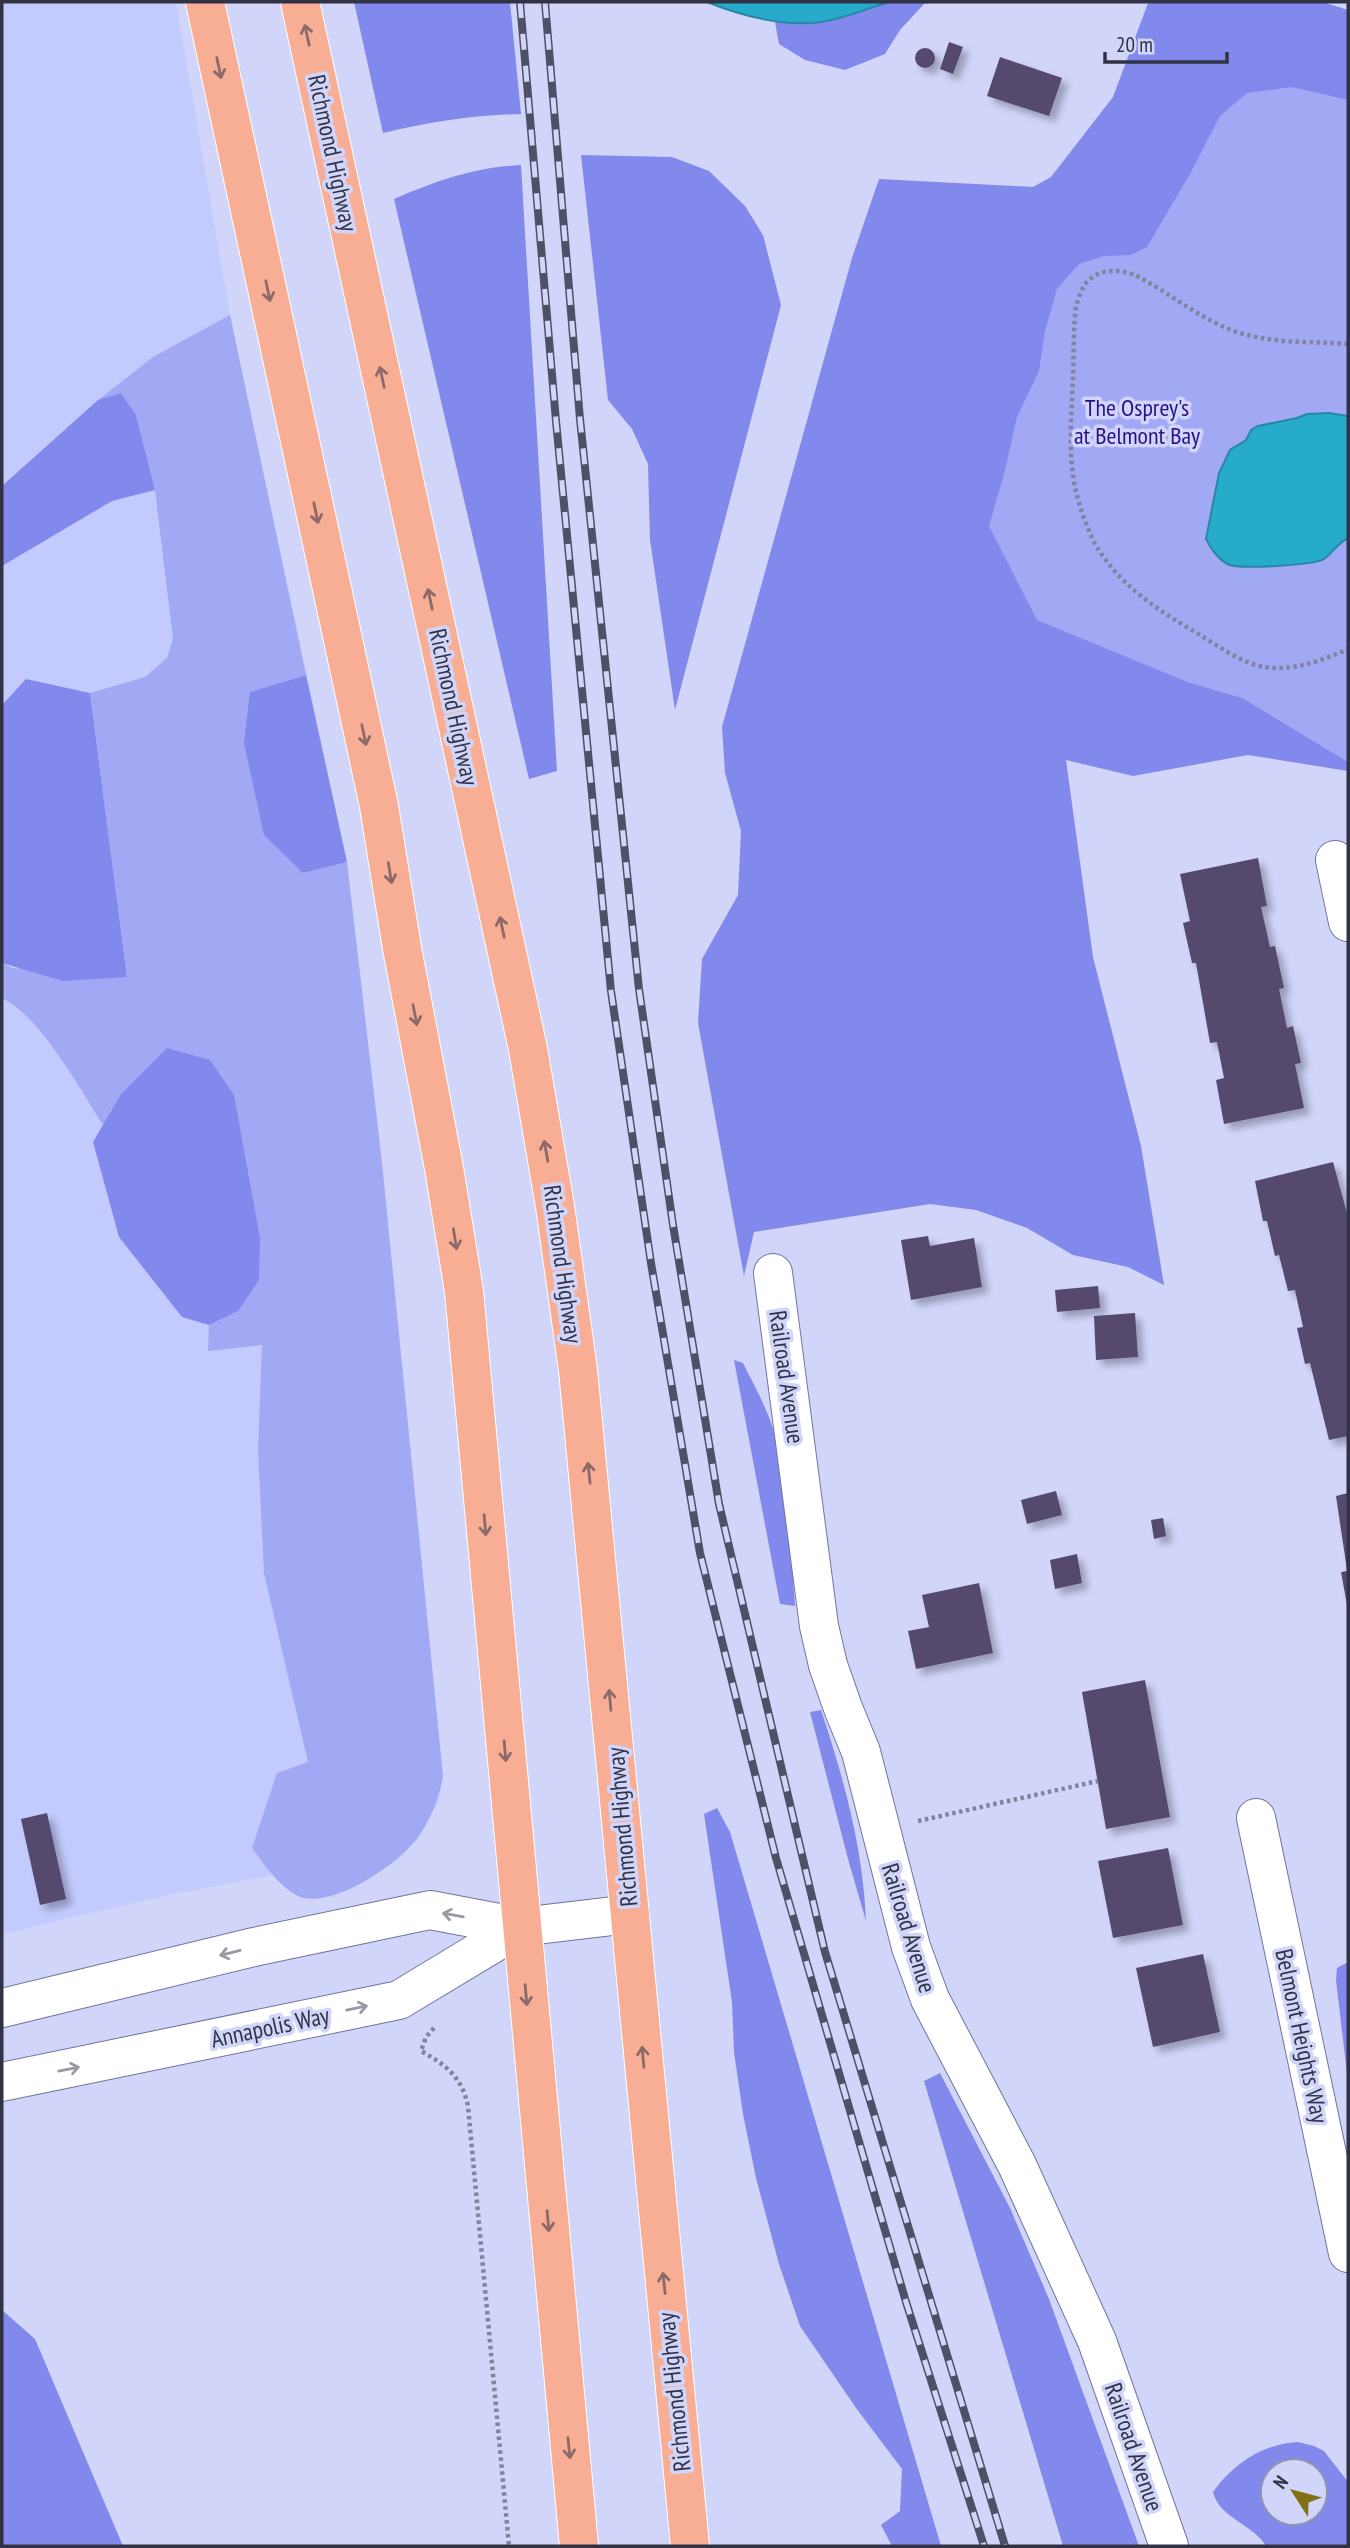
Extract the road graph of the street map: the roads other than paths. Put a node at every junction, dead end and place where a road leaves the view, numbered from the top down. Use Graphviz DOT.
graph roads {
  1 [pos="205,2"];
  2 [pos="300,2"];
  3 [pos="1335,860"];
  4 [pos="1348,922"];
  5 [pos="773,1273"];
  6 [pos="1256,1818"];
  7 [pos="630,1914"];
  8 [pos="520,1927"];
  9 [pos="2,2008"];
  10 [pos="2,2082"];
  11 [pos="1348,2253"];
  12 [pos="579,2546"];
  13 [pos="690,2546"];
  14 [pos="1169,2546"];
  1 -- 8 [label="main road, one-way"];
  7 -- 2 [label="main road, Richmond Highway, one-way"];
  3 -- 4 [label="street"];
  5 -- 14 [label="street, Railroad Avenue"];
  6 -- 11 [label="street, Belmont Heights Way"];
  7 -- 8 [label="street, Annapolis Way"];
  13 -- 7 [label="main road, Richmond Highway, one-way"];
  8 -- 9 [label="street, Annapolis Way, one-way"];
  10 -- 8 [label="street, Annapolis Way, one-way"];
  8 -- 12 [label="main road, one-way"];
}
